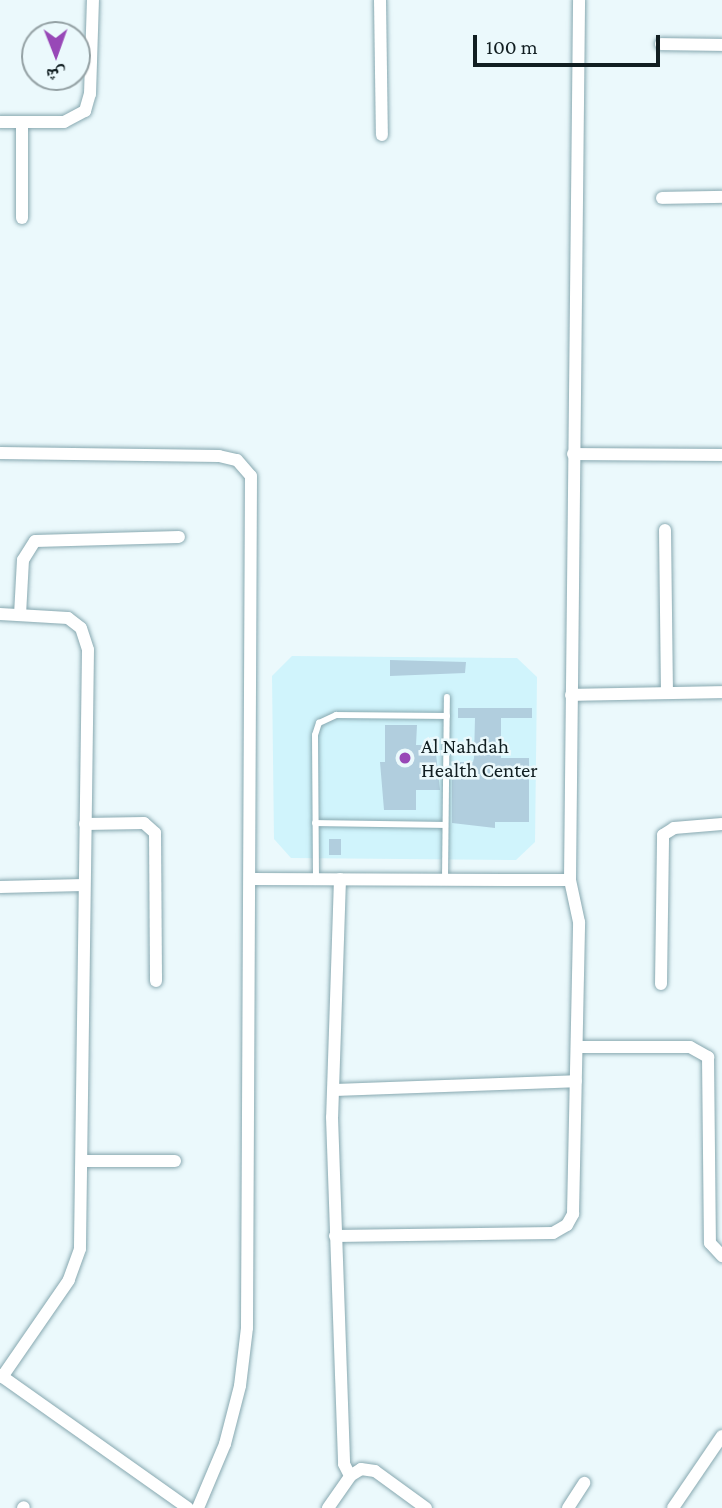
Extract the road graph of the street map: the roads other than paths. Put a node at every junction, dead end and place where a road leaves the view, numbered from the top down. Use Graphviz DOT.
graph roads {
  1 [pos="93,0"];
  2 [pos="380,0"];
  3 [pos="579,0"];
  4 [pos="662,44"];
  5 [pos="722,45"];
  6 [pos="0,122"];
  7 [pos="22,122"];
  8 [pos="382,135"];
  9 [pos="722,197"];
  10 [pos="662,198"];
  11 [pos="22,218"];
  12 [pos="0,453"];
  13 [pos="573,454"];
  14 [pos="722,455"];
  15 [pos="665,530"];
  16 [pos="179,537"];
  17 [pos="0,614"];
  18 [pos="20,615"];
  19 [pos="667,692"];
  20 [pos="722,692"];
  21 [pos="571,695"];
  22 [pos="447,697"];
  23 [pos="447,716"];
  24 [pos="315,823"];
  25 [pos="85,824"];
  26 [pos="722,824"];
  27 [pos="445,825"];
  28 [pos="250,879"];
  29 [pos="316,879"];
  30 [pos="340,879"];
  31 [pos="444,879"];
  32 [pos="570,880"];
  33 [pos="84,885"];
  34 [pos="0,887"];
  35 [pos="156,981"];
  36 [pos="661,984"];
  37 [pos="578,1047"];
  38 [pos="576,1081"];
  39 [pos="334,1090"];
  40 [pos="83,1161"];
  41 [pos="175,1161"];
  42 [pos="335,1236"];
  43 [pos="722,1256"];
  44 [pos="1,1376"];
  45 [pos="722,1436"];
  46 [pos="716,1457"];
  47 [pos="351,1476"];
  48 [pos="584,1483"];
  49 [pos="188,1508"];
  50 [pos="198,1508"];
  51 [pos="328,1508"];
  52 [pos="426,1508"];
  53 [pos="568,1508"];
  54 [pos="673,1508"];
  1 -- 7 [label="street"];
  2 -- 8 [label="street"];
  3 -- 13 [label="street"];
  4 -- 5 [label="street"];
  6 -- 7 [label="street"];
  7 -- 11 [label="street"];
  9 -- 10 [label="street"];
  12 -- 28 [label="street"];
  13 -- 14 [label="street"];
  13 -- 21 [label="street"];
  15 -- 19 [label="street"];
  16 -- 18 [label="street"];
  17 -- 18 [label="street"];
  18 -- 25 [label="street"];
  19 -- 20 [label="street"];
  19 -- 21 [label="street"];
  21 -- 32 [label="street"];
  22 -- 23 [label="lane"];
  23 -- 24 [label="lane"];
  23 -- 27 [label="lane"];
  24 -- 27 [label="lane"];
  24 -- 29 [label="lane"];
  25 -- 33 [label="street"];
  25 -- 35 [label="street"];
  26 -- 36 [label="street"];
  27 -- 31 [label="lane"];
  28 -- 29 [label="street"];
  28 -- 50 [label="street"];
  29 -- 30 [label="street"];
  30 -- 31 [label="street"];
  30 -- 39 [label="street"];
  31 -- 32 [label="street"];
  32 -- 37 [label="street"];
  33 -- 34 [label="street"];
  33 -- 40 [label="street"];
  37 -- 38 [label="street"];
  37 -- 43 [label="street"];
  38 -- 39 [label="street"];
  38 -- 42 [label="street"];
  39 -- 42 [label="street"];
  40 -- 41 [label="street"];
  40 -- 44 [label="street"];
  42 -- 47 [label="street"];
  44 -- 49 [label="street"];
  45 -- 46 [label="street"];
  46 -- 54 [label="street"];
  47 -- 51 [label="street"];
  47 -- 52 [label="street"];
  48 -- 53 [label="street"];
}
